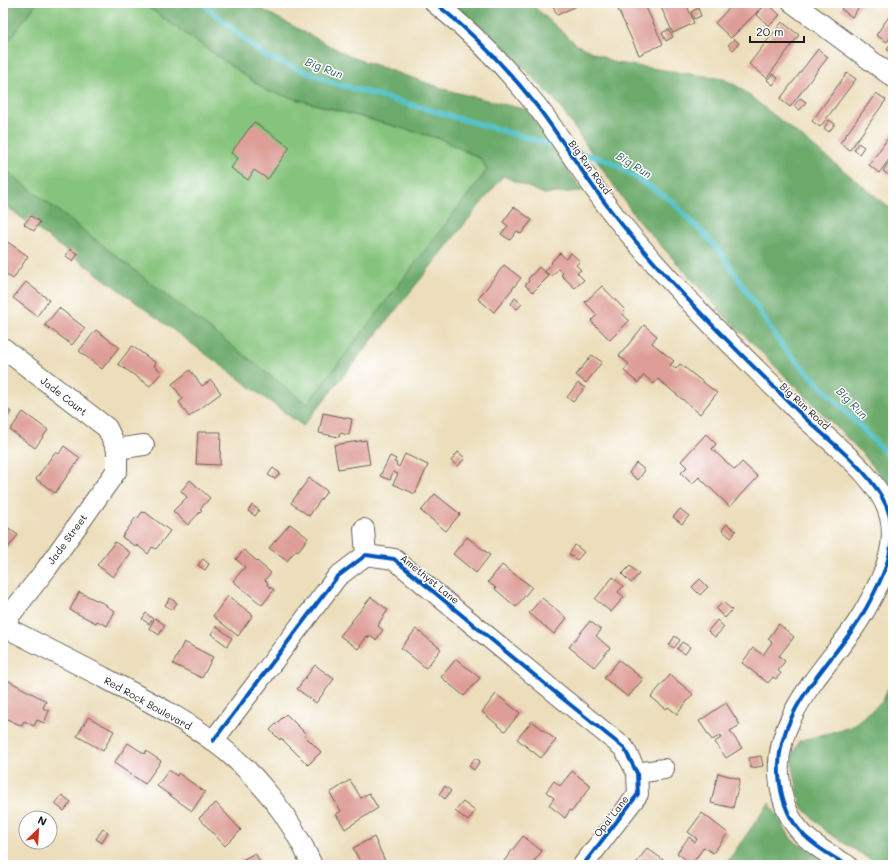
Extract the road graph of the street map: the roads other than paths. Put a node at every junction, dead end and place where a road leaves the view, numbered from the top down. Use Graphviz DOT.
graph roads {
  1 [pos="435,3"];
  2 [pos="793,3"];
  3 [pos="893,77"];
  4 [pos="3,348"];
  5 [pos="144,445"];
  6 [pos="117,450"];
  7 [pos="364,529"];
  8 [pos="366,555"];
  9 [pos="3,625"];
  10 [pos="213,741"];
  11 [pos="664,770"];
  12 [pos="637,773"];
  13 [pos="312,865"];
  14 [pos="583,865"];
  15 [pos="847,865"];
  1 -- 15 [label="street, Big Run Road"];
  2 -- 3 [label="street"];
  4 -- 6 [label="street, Jade Court"];
  5 -- 6 [label="street"];
  6 -- 9 [label="street, Jade Street"];
  7 -- 8 [label="street"];
  8 -- 10 [label="street"];
  8 -- 12 [label="street, Amethyst Lane"];
  9 -- 10 [label="street, Red Rock Boulevard"];
  10 -- 13 [label="street, Red Rock Boulevard"];
  11 -- 12 [label="street"];
  12 -- 14 [label="street, Opal Lane"];
}
